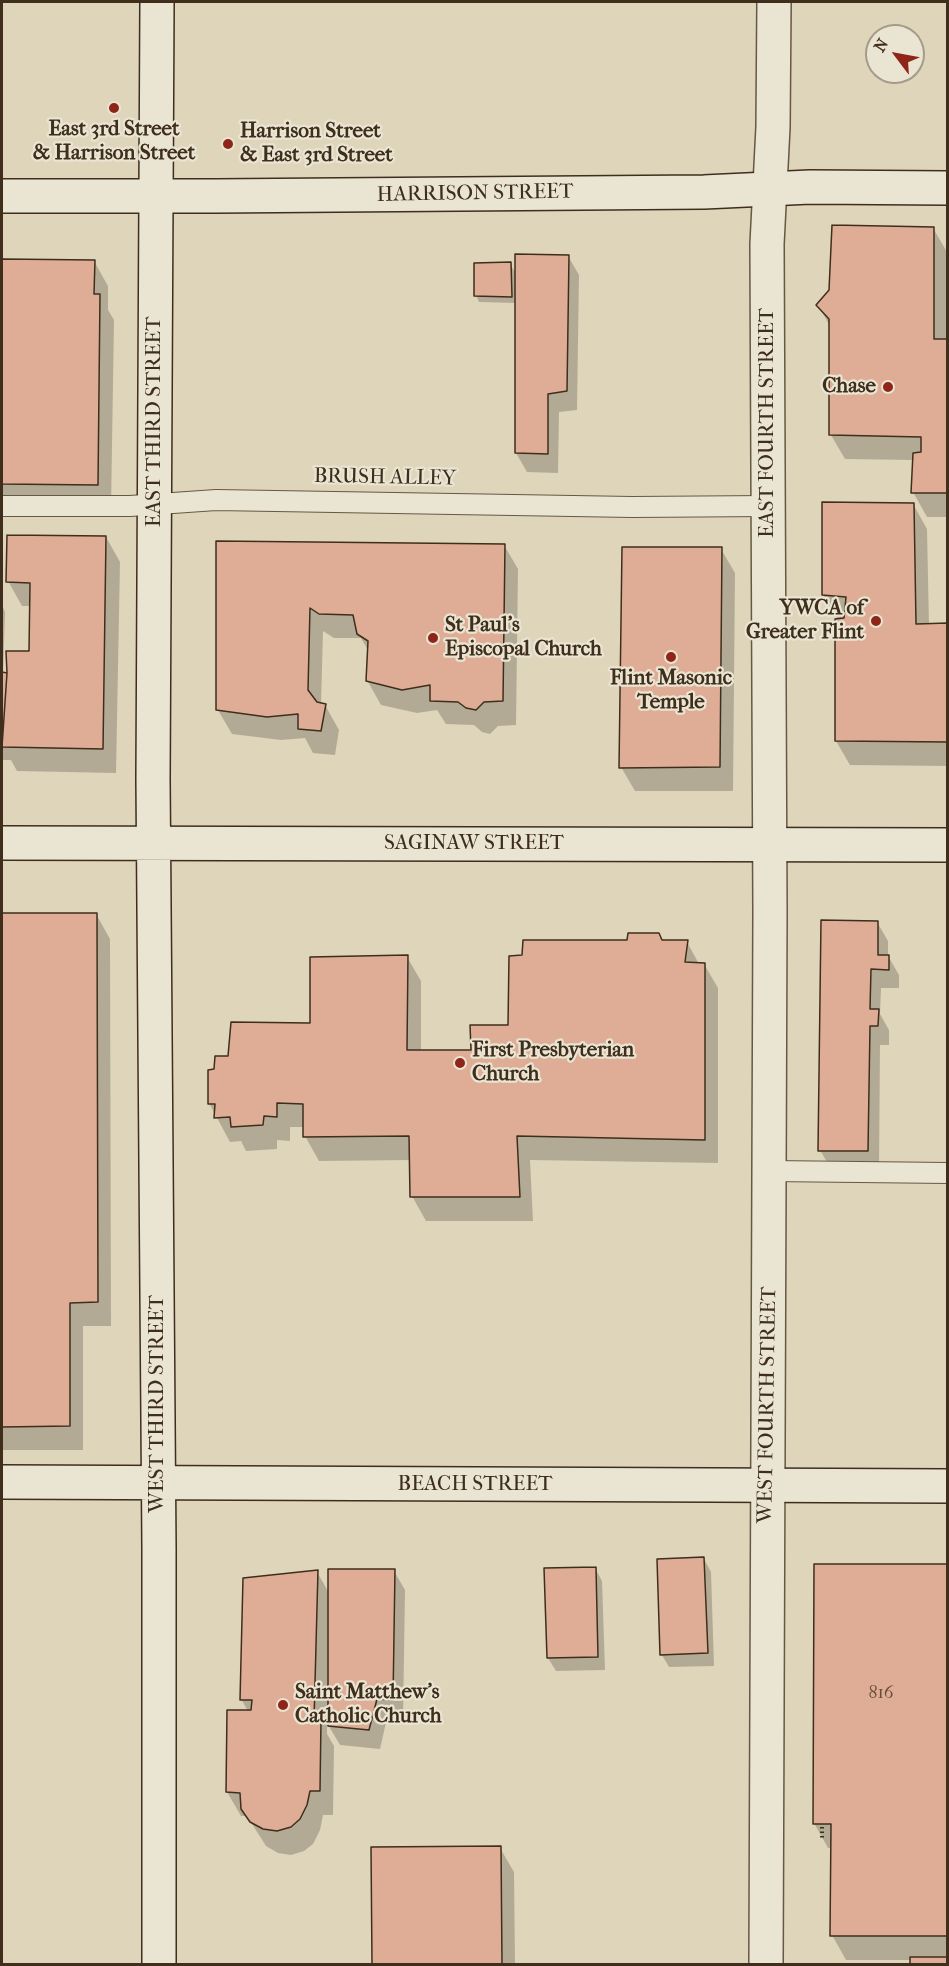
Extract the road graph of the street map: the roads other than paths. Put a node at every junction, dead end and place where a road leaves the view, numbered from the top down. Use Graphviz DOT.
graph roads {
  1 [pos="157,2"];
  2 [pos="774,2"];
  3 [pos="948,188"];
  4 [pos="769,189"];
  5 [pos="2,196"];
  6 [pos="156,196"];
  7 [pos="154,504"];
  8 [pos="2,506"];
  9 [pos="768,507"];
  10 [pos="2,843"];
  11 [pos="154,843"];
  12 [pos="770,845"];
  13 [pos="948,845"];
  14 [pos="770,1171"];
  15 [pos="948,1173"];
  16 [pos="2,1482"];
  17 [pos="159,1483"];
  18 [pos="768,1485"];
  19 [pos="948,1486"];
  20 [pos="159,1965"];
  21 [pos="766,1965"];
  1 -- 6 [label="street, EAST THIRD STREET"];
  2 -- 4 [label="street, EAST FOURTH STREET"];
  3 -- 4 [label="street, HARRISON STREET"];
  4 -- 6 [label="street, HARRISON STREET"];
  4 -- 9 [label="street, EAST FOURTH STREET"];
  5 -- 6 [label="street, HARRISON STREET"];
  6 -- 7 [label="street, EAST THIRD STREET"];
  7 -- 8 [label="lane, BRUSH ALLEY"];
  7 -- 9 [label="lane, BRUSH ALLEY"];
  7 -- 11 [label="street, EAST THIRD STREET"];
  9 -- 12 [label="street, EAST FOURTH STREET"];
  10 -- 11 [label="street, SAGINAW STREET"];
  11 -- 12 [label="street, SAGINAW STREET"];
  11 -- 17 [label="street, WEST THIRD STREET"];
  12 -- 13 [label="street, SAGINAW STREET"];
  12 -- 14 [label="street, WEST FOURTH STREET"];
  14 -- 15 [label="lane"];
  14 -- 18 [label="street, WEST FOURTH STREET"];
  16 -- 17 [label="street, BEACH STREET"];
  17 -- 18 [label="street, BEACH STREET"];
  17 -- 20 [label="street, WEST THIRD STREET"];
  18 -- 19 [label="street, BEACH STREET"];
  18 -- 21 [label="street, WEST FOURTH STREET"];
}
